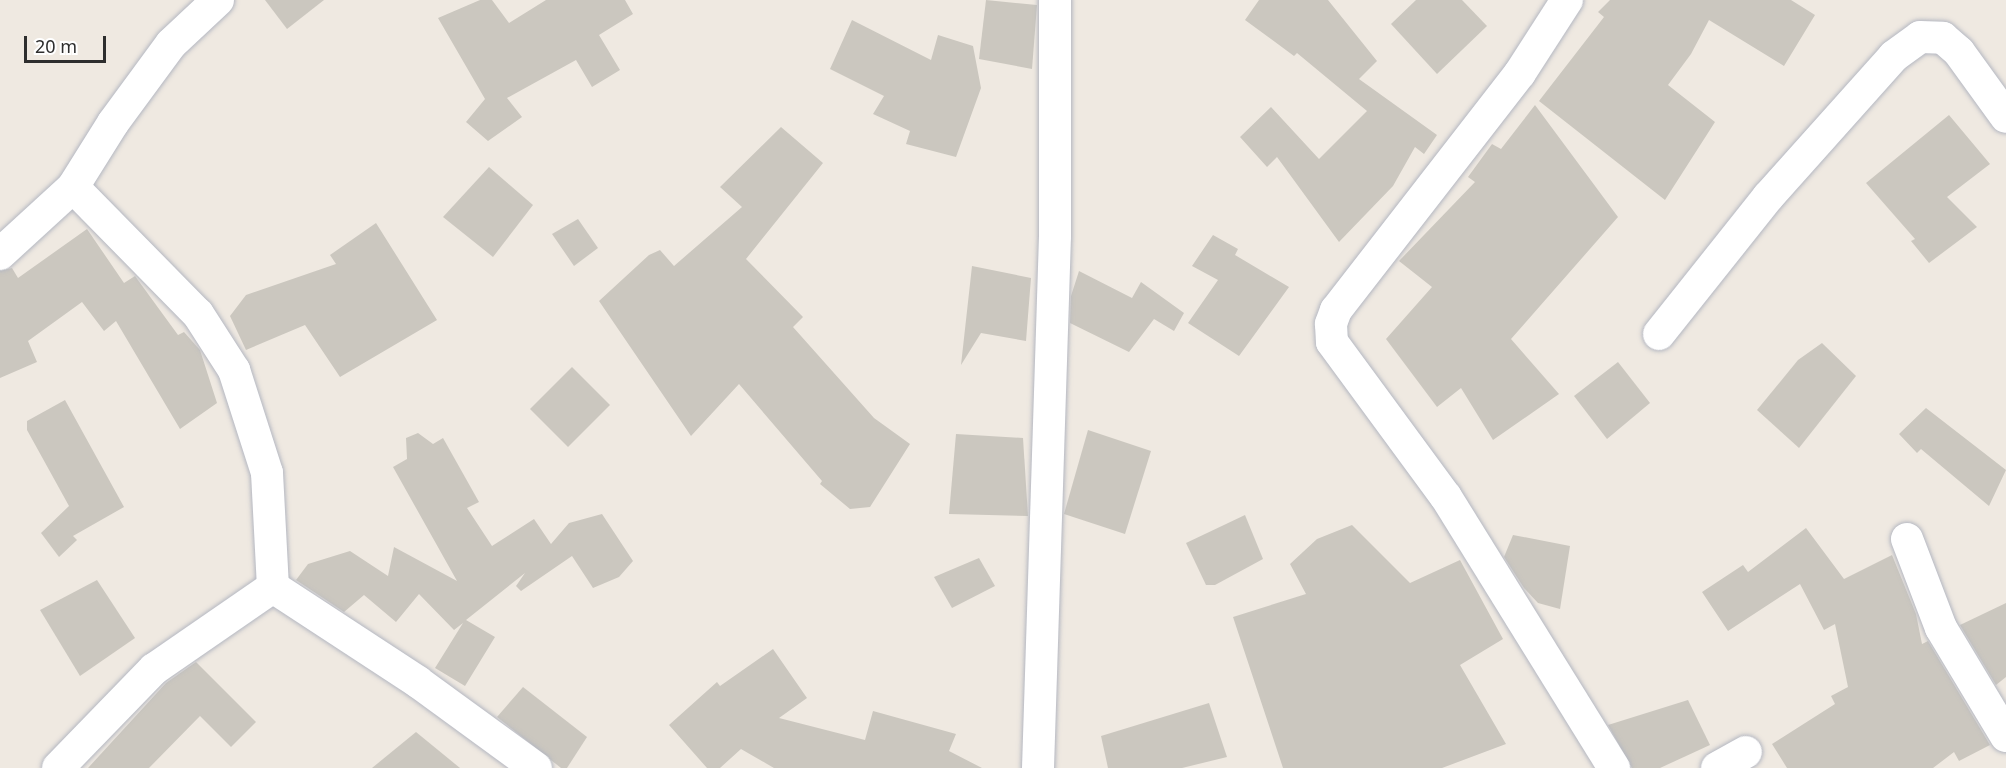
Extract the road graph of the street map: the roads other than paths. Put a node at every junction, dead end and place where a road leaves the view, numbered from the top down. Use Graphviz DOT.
graph roads {
  1 [pos="218,0"];
  2 [pos="1055,0"];
  3 [pos="1567,0"];
  4 [pos="2006,117"];
  5 [pos="73,187"];
  6 [pos="0,254"];
  7 [pos="1659,334"];
  8 [pos="1907,539"];
  9 [pos="273,587"];
  10 [pos="2006,736"];
  11 [pos="1746,752"];
  12 [pos="58,768"];
  13 [pos="536,768"];
  14 [pos="1038,768"];
  15 [pos="1614,768"];
  16 [pos="1717,768"];
  1 -- 5 [label="street"];
  2 -- 14 [label="street"];
  3 -- 15 [label="street"];
  4 -- 7 [label="street"];
  5 -- 6 [label="street"];
  5 -- 9 [label="street"];
  8 -- 10 [label="street"];
  9 -- 12 [label="street"];
  9 -- 13 [label="street"];
  11 -- 16 [label="street"];
}
